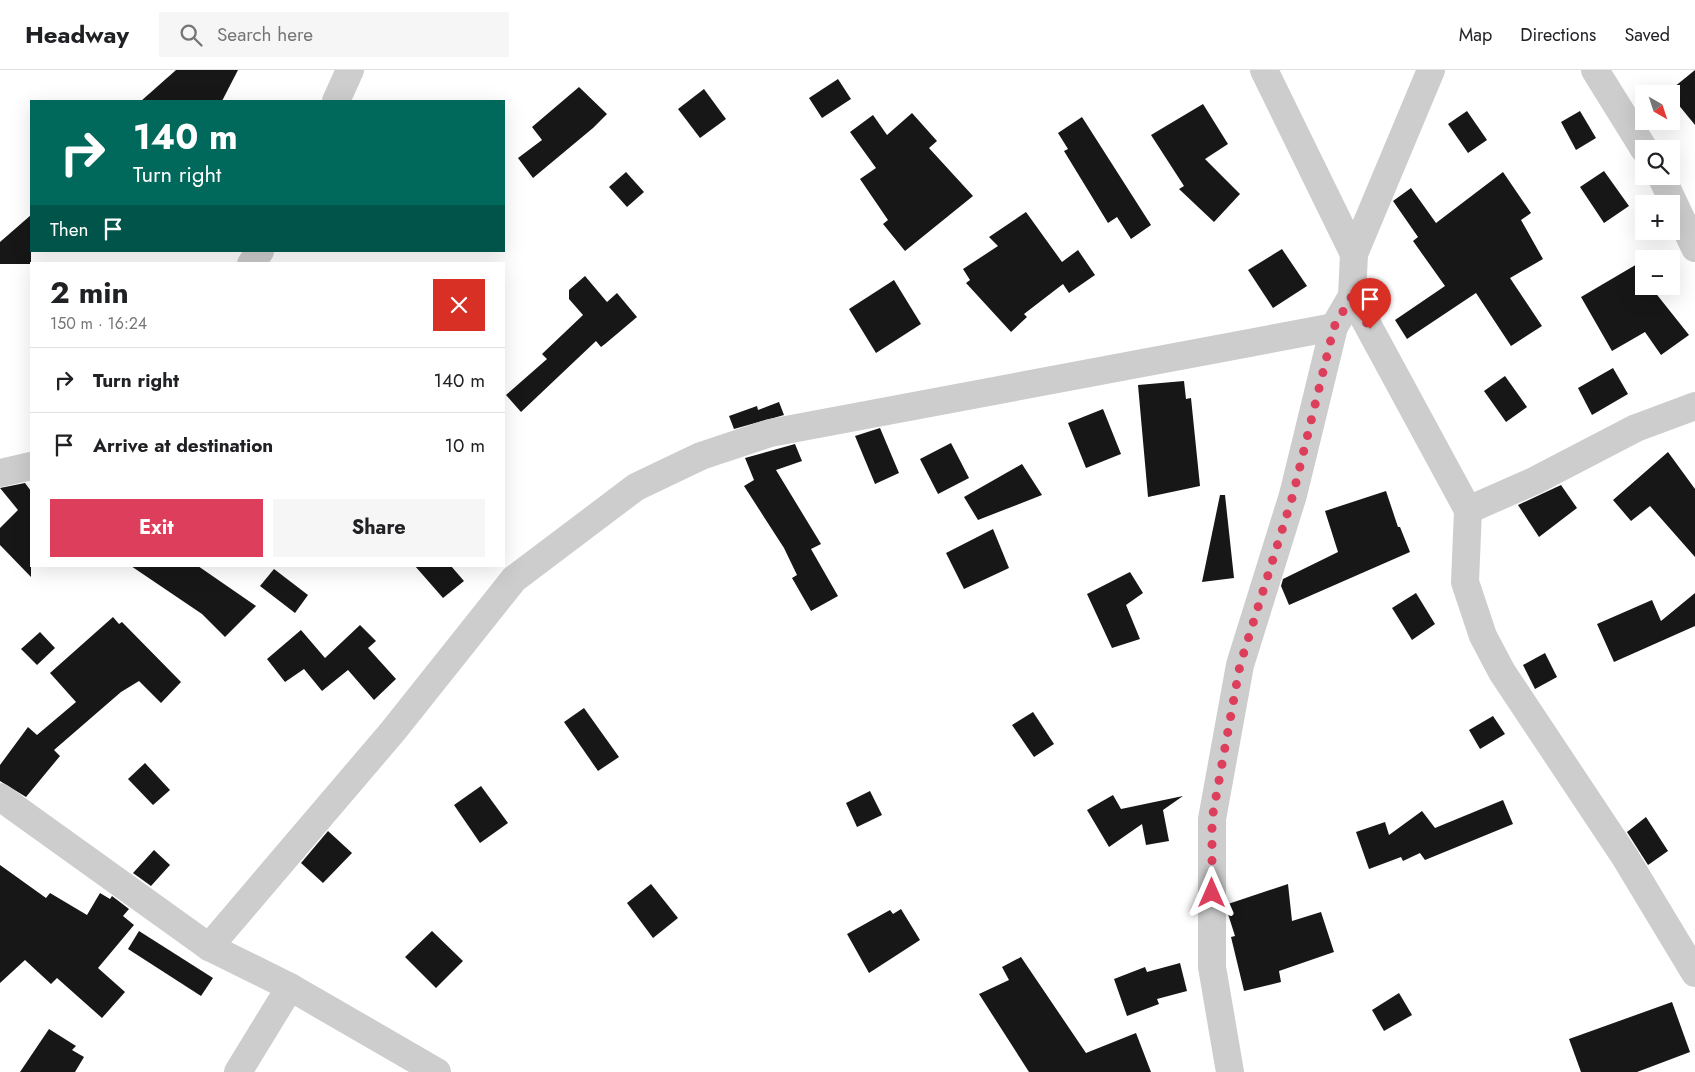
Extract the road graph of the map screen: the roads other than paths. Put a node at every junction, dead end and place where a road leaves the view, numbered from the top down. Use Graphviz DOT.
graph roads {
  1 [pos="350,70"];
  2 [pos="1264,70"];
  3 [pos="1431,70"];
  4 [pos="1595,70"];
  5 [pos="336,100"];
  6 [pos="1638,140"];
  7 [pos="1665,185"];
  8 [pos="1695,248"];
  9 [pos="1354,254"];
  10 [pos="1352,296"];
  11 [pos="1334,327"];
  12 [pos="1695,406"];
  13 [pos="30,466"];
  14 [pos="0,473"];
  15 [pos="1468,510"];
  16 [pos="509,573"];
  17 [pos="0,797"];
  18 [pos="209,948"];
  19 [pos="1695,973"];
  20 [pos="290,987"];
  21 [pos="238,1072"];
  22 [pos="437,1072"];
  23 [pos="1230,1072"];
  1 -- 5 [label="street"];
  2 -- 9 [label="street"];
  3 -- 9 [label="street"];
  4 -- 6 [label="street"];
  7 -- 8 [label="street"];
  9 -- 10 [label="street"];
  10 -- 11 [label="street"];
  10 -- 15 [label="street"];
  11 -- 16 [label="street"];
  11 -- 23 [label="street"];
  12 -- 15 [label="street"];
  13 -- 14 [label="street"];
  15 -- 19 [label="street"];
  16 -- 18 [label="street"];
  17 -- 18 [label="street"];
  18 -- 20 [label="street"];
  20 -- 21 [label="street"];
  20 -- 22 [label="street"];
}
